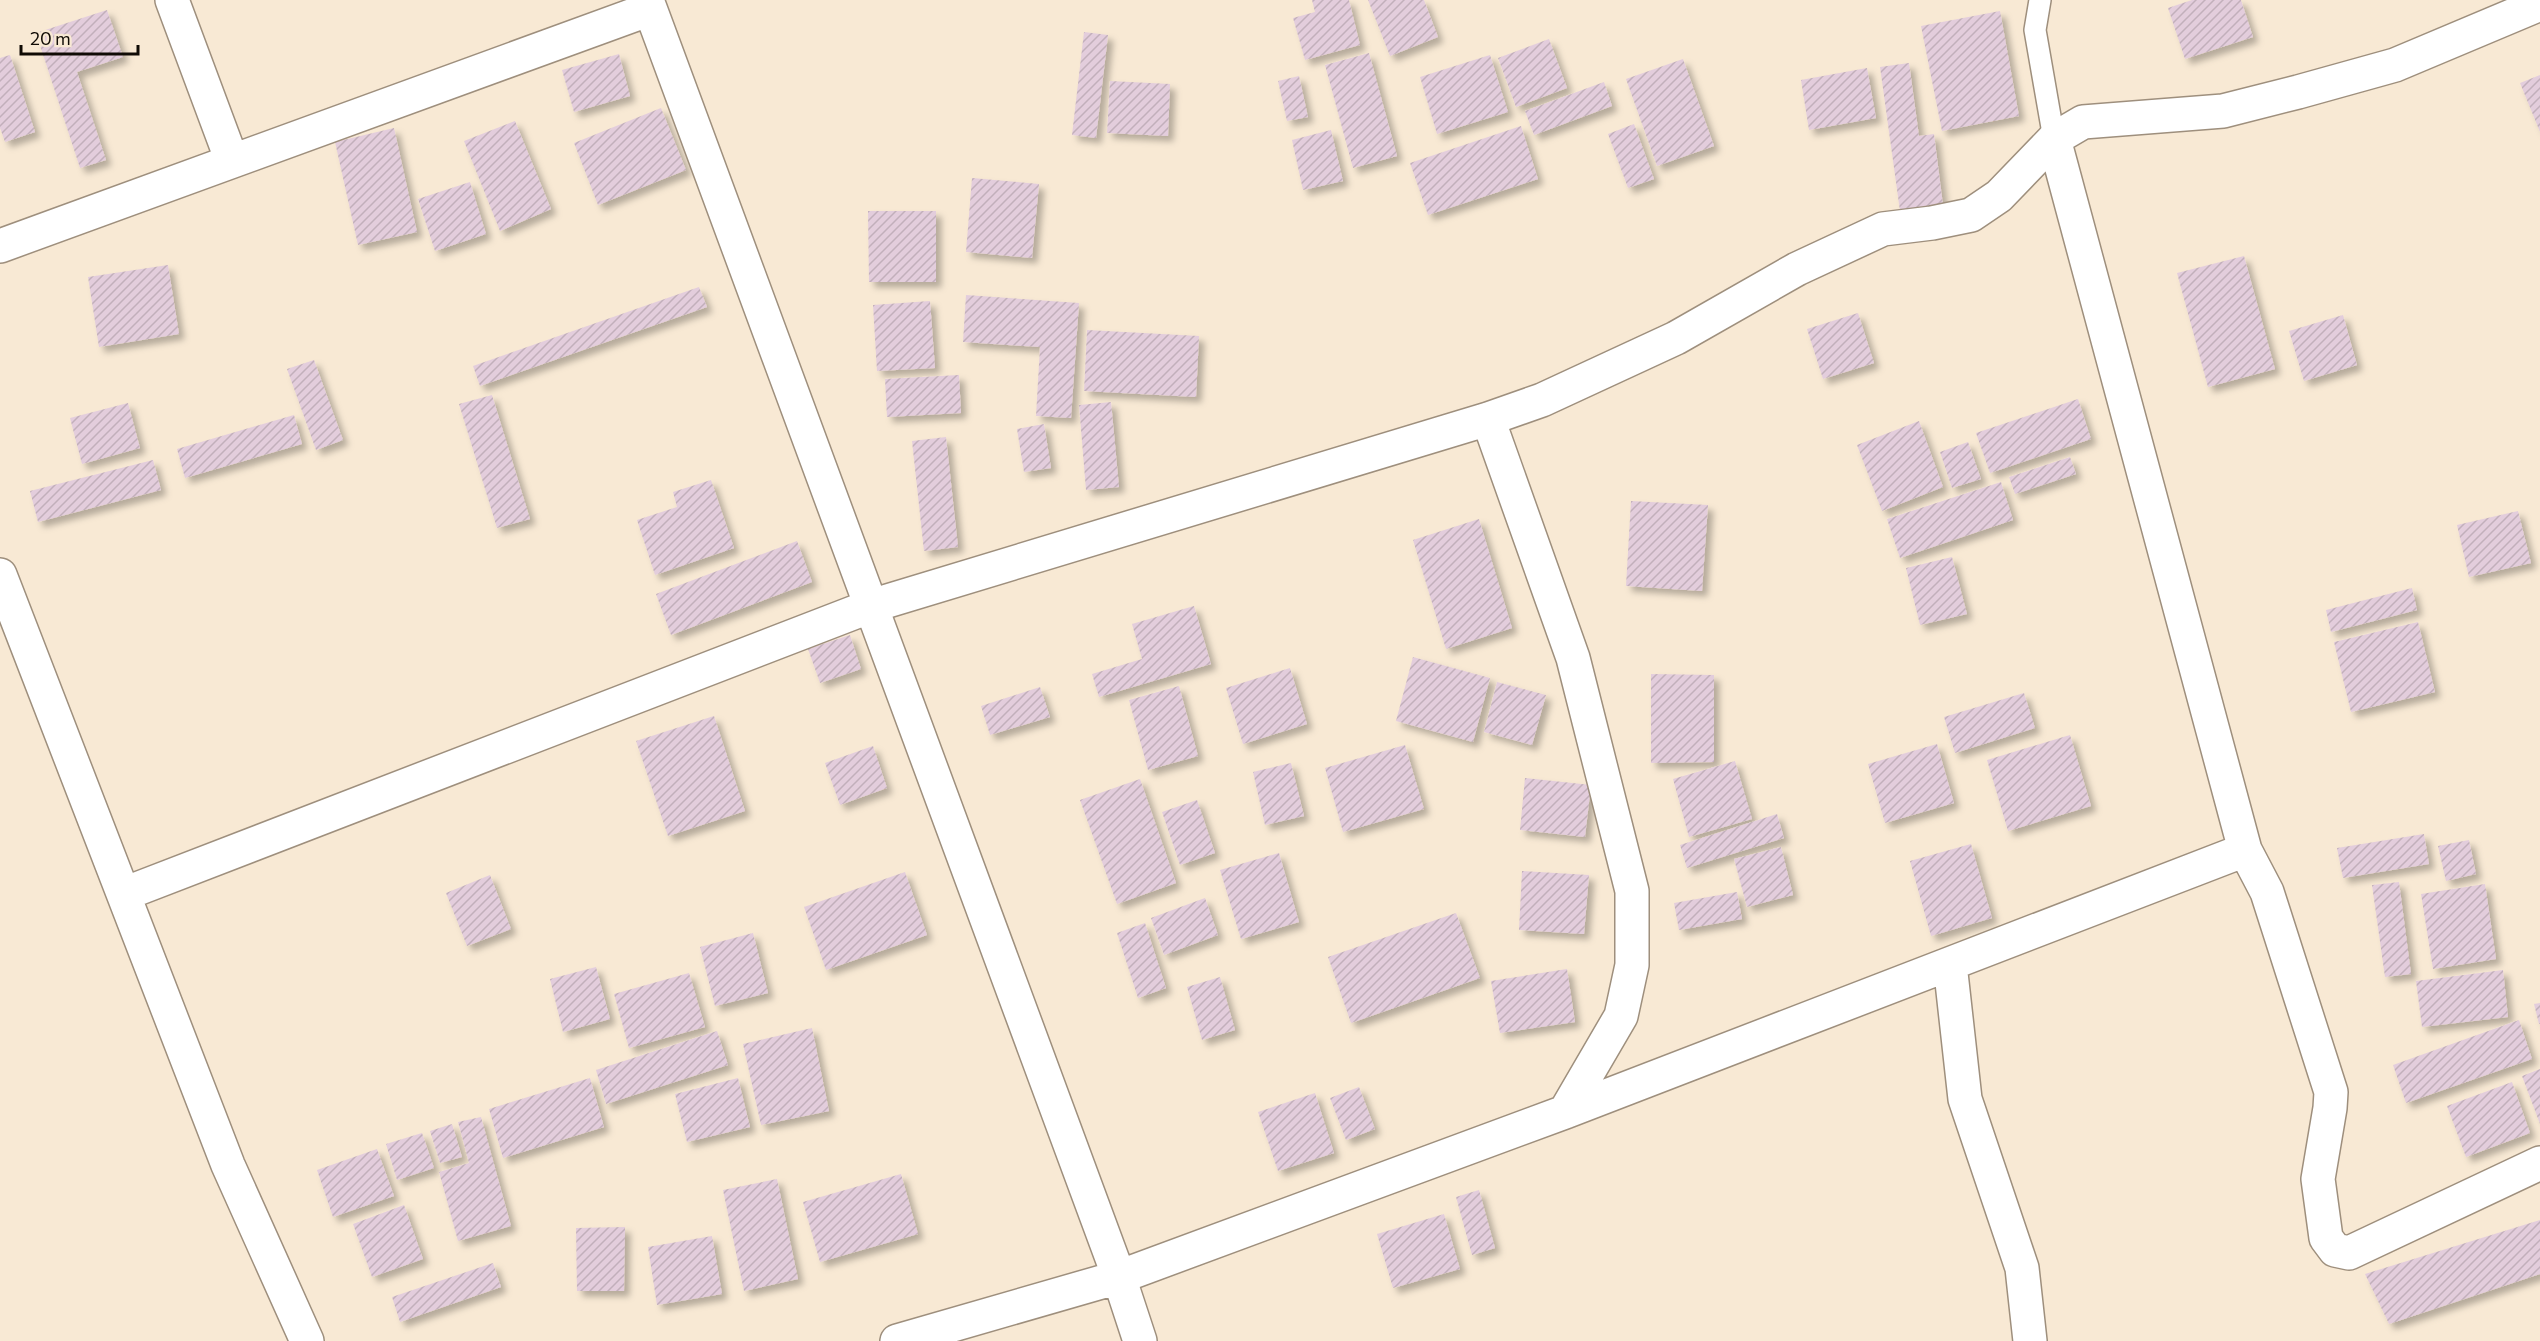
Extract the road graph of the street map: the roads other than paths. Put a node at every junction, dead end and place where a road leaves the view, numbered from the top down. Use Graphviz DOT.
graph roads {
  1 [pos="172,0"];
  2 [pos="2040,0"];
  3 [pos="649,4"];
  4 [pos="2540,4"];
  5 [pos="2054,139"];
  6 [pos="232,161"];
  7 [pos="0,246"];
  8 [pos="1488,419"];
  9 [pos="0,575"];
  10 [pos="871,606"];
  11 [pos="2245,850"];
  12 [pos="124,894"];
  13 [pos="1950,964"];
  14 [pos="1565,1112"];
  15 [pos="2540,1163"];
  16 [pos="1119,1277"];
  17 [pos="307,1341"];
  18 [pos="897,1341"];
  19 [pos="1140,1341"];
  20 [pos="2030,1341"];
  1 -- 6 [label="street"];
  2 -- 5 [label="lane"];
  3 -- 6 [label="street"];
  3 -- 10 [label="street"];
  4 -- 5 [label="street"];
  5 -- 8 [label="street"];
  5 -- 11 [label="street"];
  6 -- 7 [label="street"];
  8 -- 10 [label="street"];
  8 -- 14 [label="street"];
  9 -- 12 [label="street"];
  10 -- 12 [label="street"];
  10 -- 16 [label="street"];
  11 -- 13 [label="street"];
  11 -- 15 [label="street"];
  12 -- 17 [label="street"];
  13 -- 14 [label="street"];
  13 -- 20 [label="street"];
  14 -- 16 [label="street"];
  16 -- 18 [label="street"];
  16 -- 19 [label="street"];
}
